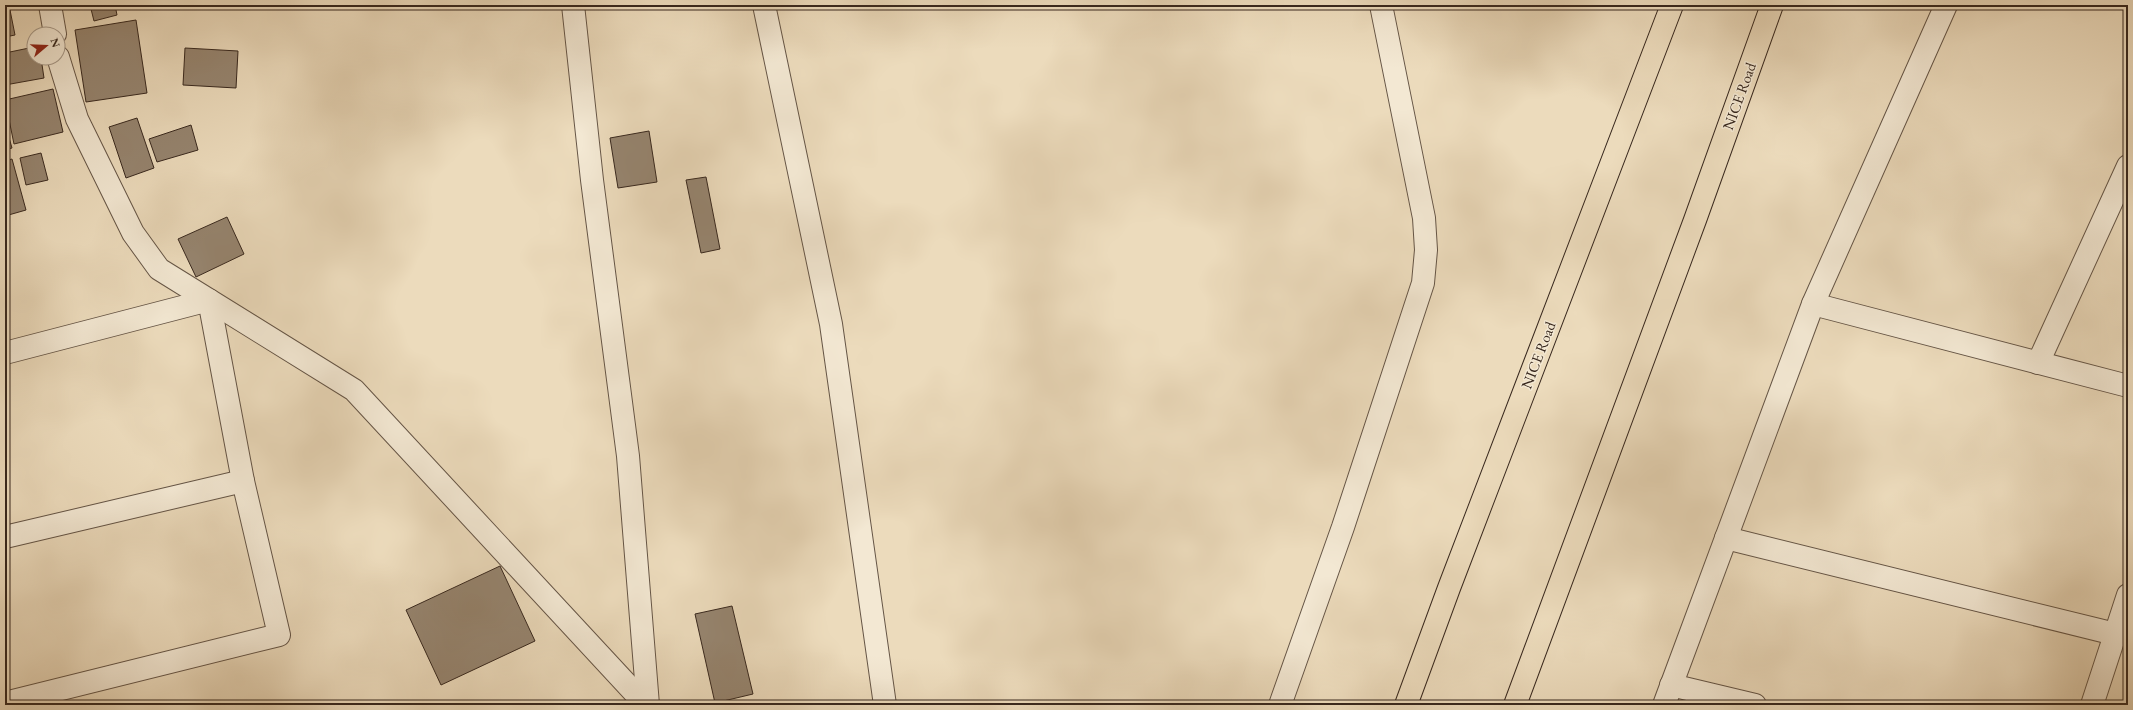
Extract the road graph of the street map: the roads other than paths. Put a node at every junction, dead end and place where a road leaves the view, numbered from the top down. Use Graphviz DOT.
graph roads {
  1 [pos="50,5"];
  2 [pos="573,5"];
  3 [pos="764,5"];
  4 [pos="1381,5"];
  5 [pos="1672,5"];
  6 [pos="1772,5"];
  7 [pos="1946,5"];
  8 [pos="54,26"];
  9 [pos="61,66"];
  10 [pos="2128,166"];
  11 [pos="209,300"];
  12 [pos="1813,304"];
  13 [pos="5,353"];
  14 [pos="2038,363"];
  15 [pos="2128,386"];
  16 [pos="243,481"];
  17 [pos="5,537"];
  18 [pos="1726,538"];
  19 [pos="2128,595"];
  20 [pos="2115,634"];
  21 [pos="1671,685"];
  22 [pos="5,703"];
  23 [pos="647,705"];
  24 [pos="885,705"];
  25 [pos="1280,705"];
  26 [pos="1406,705"];
  27 [pos="1515,705"];
  28 [pos="1664,705"];
  29 [pos="1755,705"];
  30 [pos="2092,705"];
  1 -- 8 [label="street"];
  2 -- 23 [label="street"];
  3 -- 24 [label="street"];
  4 -- 25 [label="street"];
  5 -- 26 [label="highway, NICE Road"];
  6 -- 27 [label="highway, NICE Road"];
  7 -- 12 [label="street"];
  9 -- 11 [label="street"];
  10 -- 14 [label="street"];
  11 -- 13 [label="street"];
  11 -- 16 [label="street"];
  11 -- 23 [label="street"];
  12 -- 14 [label="street"];
  12 -- 18 [label="street"];
  14 -- 15 [label="street"];
  16 -- 17 [label="street"];
  16 -- 22 [label="street"];
  18 -- 20 [label="street"];
  18 -- 21 [label="street"];
  19 -- 20 [label="street"];
  20 -- 30 [label="street"];
  21 -- 28 [label="street"];
  21 -- 29 [label="street"];
}
